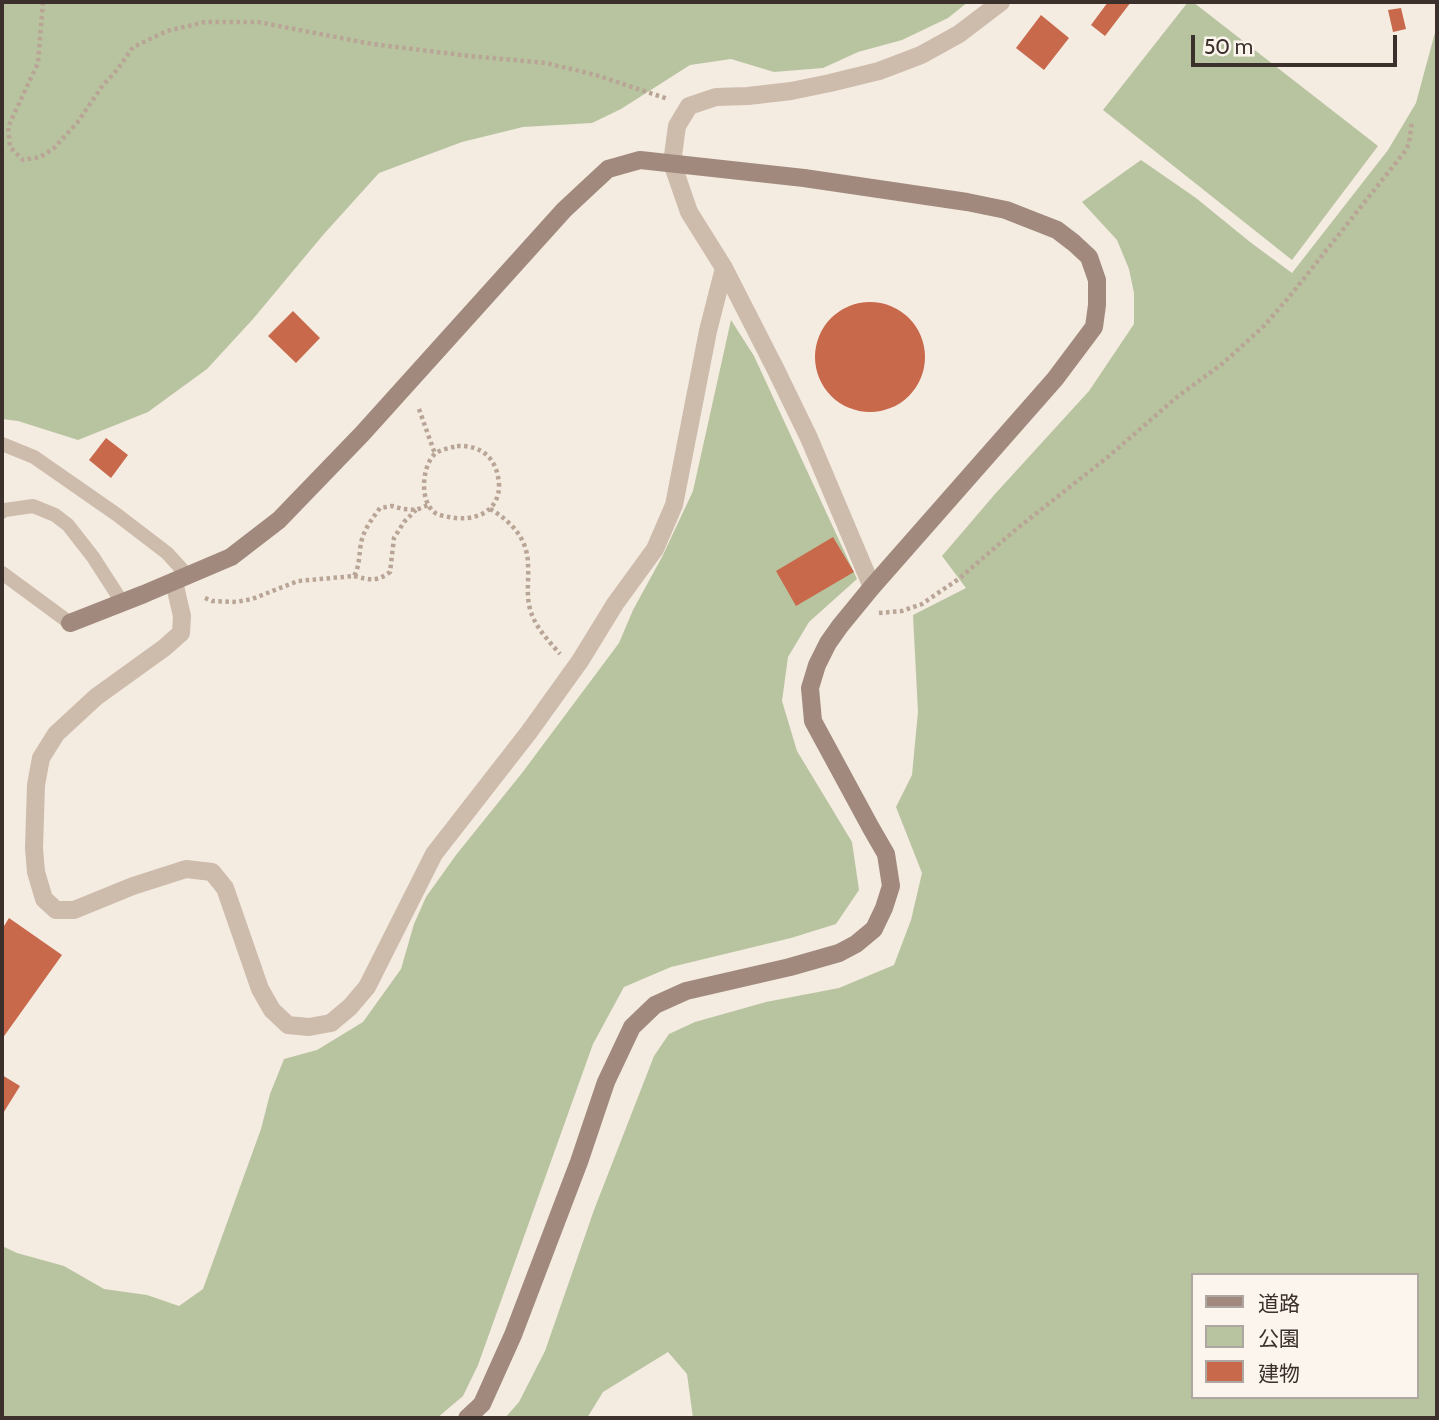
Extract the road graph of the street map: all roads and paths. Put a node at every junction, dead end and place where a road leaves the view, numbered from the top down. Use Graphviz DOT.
graph roads {
  1 [pos="43,2"];
  2 [pos="1001,2"];
  3 [pos="689,107"];
  4 [pos="1412,121"];
  5 [pos="673,163"];
  6 [pos="724,268"];
  7 [pos="419,409"];
  8 [pos="2,444"];
  9 [pos="435,454"];
  10 [pos="428,505"];
  11 [pos="490,509"];
  12 [pos="416,510"];
  13 [pos="2,512"];
  14 [pos="2,573"];
  15 [pos="354,576"];
  16 [pos="181,579"];
  17 [pos="872,587"];
  18 [pos="205,598"];
  19 [pos="122,602"];
  20 [pos="854,611"];
  21 [pos="70,623"];
  22 [pos="571,674"];
  23 [pos="467,1418"];
  1 -- 3 [label="path"];
  2 -- 3 [label="street"];
  3 -- 5 [label="street"];
  4 -- 20 [label="path"];
  5 -- 6 [label="street"];
  5 -- 16 [label="street"];
  5 -- 17 [label="street"];
  6 -- 17 [label="street"];
  6 -- 22 [label="street"];
  7 -- 9 [label="path"];
  8 -- 16 [label="lane"];
  9 -- 10 [label="path"];
  9 -- 11 [label="path"];
  10 -- 11 [label="path"];
  10 -- 12 [label="path"];
  11 -- 22 [label="path"];
  12 -- 15 [label="path"];
  12 -- 15 [label="path"];
  13 -- 19 [label="lane"];
  14 -- 21 [label="lane"];
  15 -- 18 [label="path"];
  16 -- 19 [label="street"];
  16 -- 22 [label="street"];
  17 -- 20 [label="street"];
  19 -- 21 [label="street"];
  20 -- 23 [label="street"];
}
